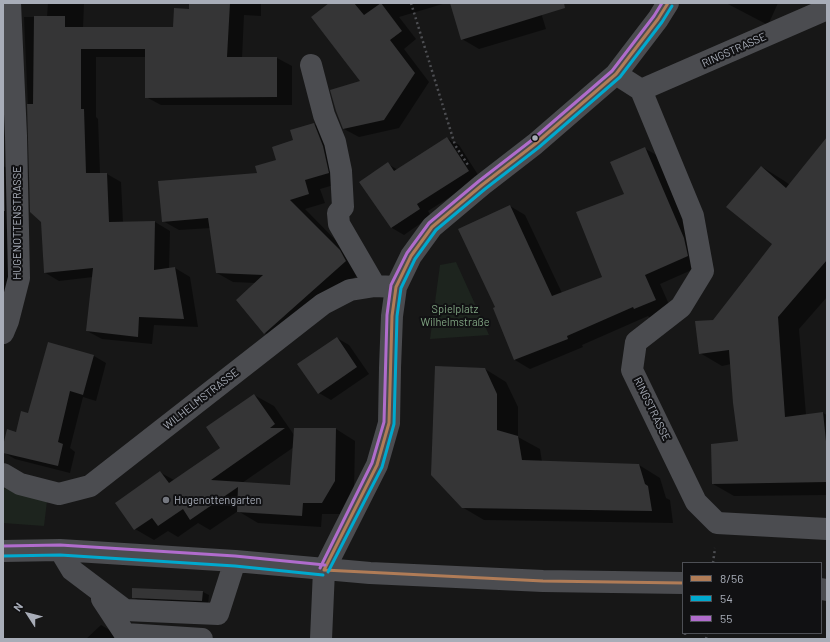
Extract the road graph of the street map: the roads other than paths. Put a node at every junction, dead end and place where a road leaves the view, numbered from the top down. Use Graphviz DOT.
graph roads {
  1 [pos="10,3"];
  2 [pos="668,3"];
  3 [pos="827,9"];
  4 [pos="310,65"];
  5 [pos="616,74"];
  6 [pos="641,90"];
  7 [pos="10,136"];
  8 [pos="386,287"];
  9 [pos="3,333"];
  10 [pos="3,474"];
  11 [pos="827,529"];
  12 [pos="60,550"];
  13 [pos="3,551"];
  14 [pos="235,561"];
  15 [pos="324,570"];
  16 [pos="682,583"];
  17 [pos="95,587"];
  18 [pos="218,614"];
  19 [pos="202,639"];
  20 [pos="208,639"];
  21 [pos="321,639"];
  1 -- 7 [label="street, HUGENOTTENSTRASSE"];
  2 -- 5 [label="street"];
  3 -- 6 [label="street, RINGSTRASSE"];
  4 -- 8 [label="street"];
  5 -- 6 [label="street"];
  5 -- 8 [label="street"];
  6 -- 11 [label="street, RINGSTRASSE"];
  7 -- 9 [label="street, HUGENOTTENSTRASSE"];
  8 -- 10 [label="street, WILHELMSTRASSE"];
  8 -- 15 [label="street"];
  12 -- 13 [label="street"];
  12 -- 14 [label="street"];
  12 -- 17 [label="street"];
  14 -- 15 [label="street"];
  14 -- 18 [label="street"];
  15 -- 16 [label="street"];
  15 -- 21 [label="street"];
  17 -- 18 [label="street"];
  17 -- 19 [label="street"];
  18 -- 20 [label="street"];
}
